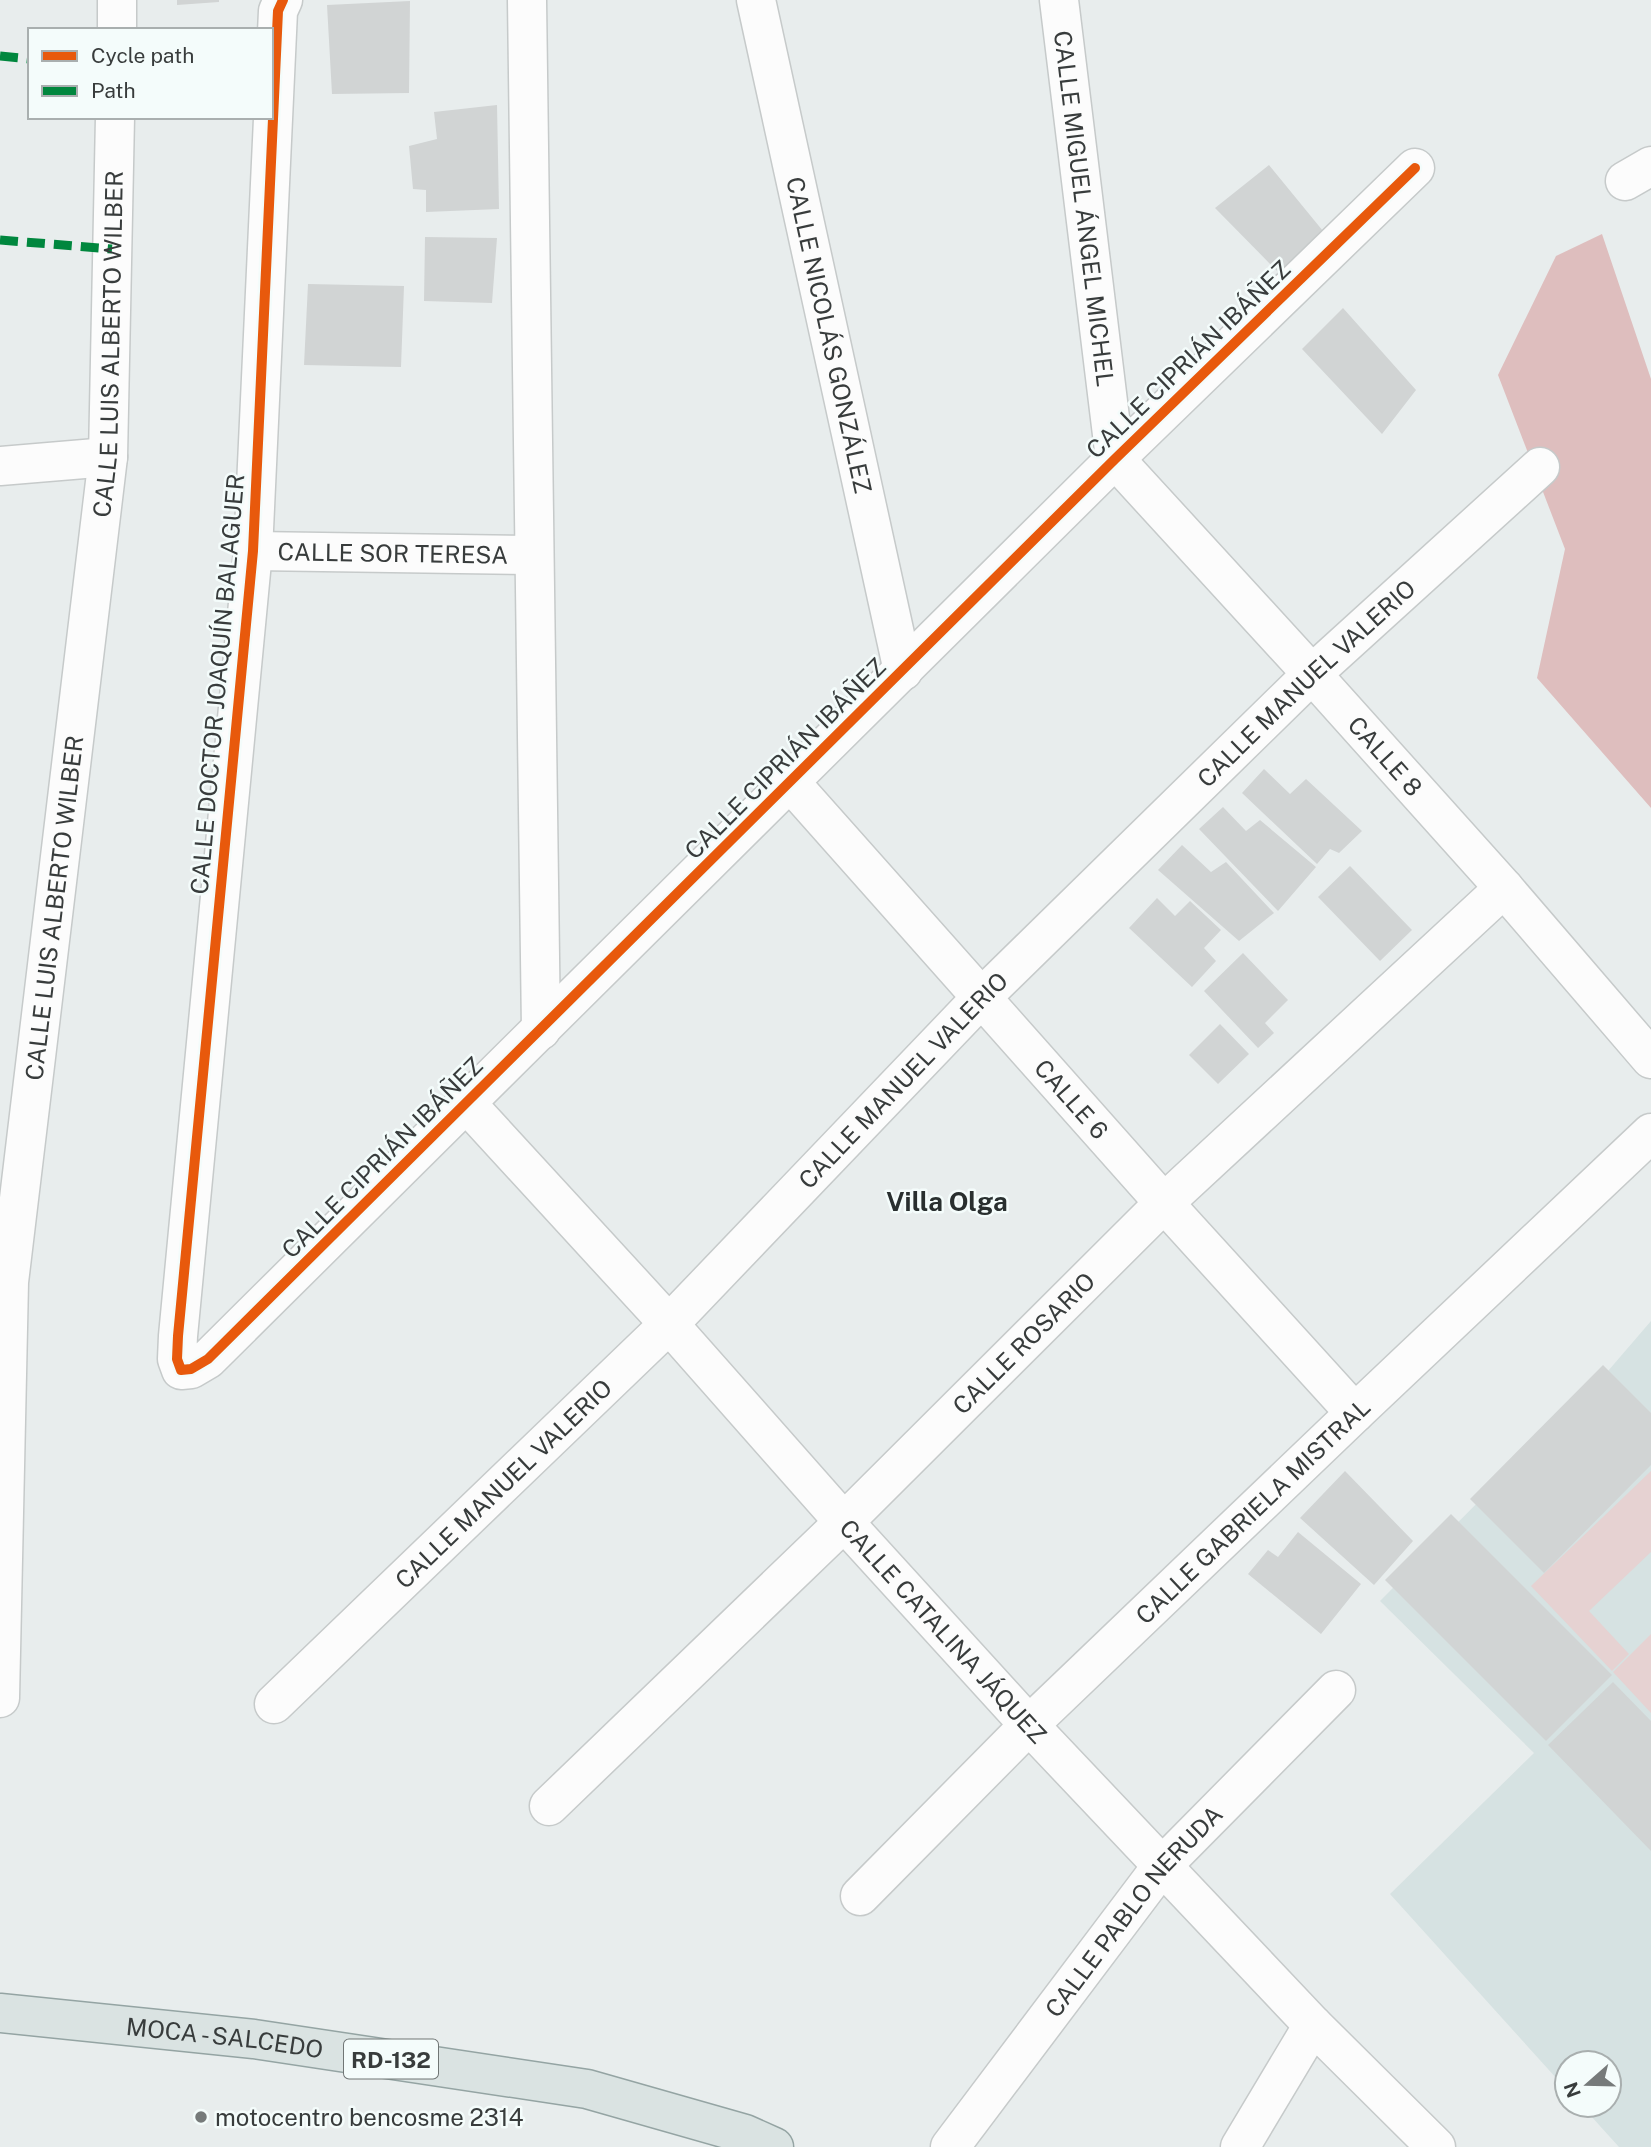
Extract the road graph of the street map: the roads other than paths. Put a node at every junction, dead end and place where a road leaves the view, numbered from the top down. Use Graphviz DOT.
graph roads {
  1 [pos="117,0"];
  2 [pos="283,0"];
  3 [pos="527,0"];
  4 [pos="756,0"];
  5 [pos="1059,0"];
  6 [pos="117,28"];
  7 [pos="115,119"];
  8 [pos="1415,168"];
  9 [pos="108,457"];
  10 [pos="1115,459"];
  11 [pos="0,466"];
  12 [pos="1540,467"];
  13 [pos="254,551"];
  14 [pos="533,555"];
  15 [pos="903,671"];
  16 [pos="1312,674"];
  17 [pos="790,782"];
  18 [pos="1504,888"];
  19 [pos="982,997"];
  20 [pos="541,1030"];
  21 [pos="1651,1059"];
  22 [pos="466,1103"];
  23 [pos="1651,1133"];
  24 [pos="1164,1203"];
  25 [pos="4,1282"];
  26 [pos="669,1324"];
  27 [pos="181,1370"];
  28 [pos="1355,1413"];
  29 [pos="844,1522"];
  30 [pos="1336,1690"];
  31 [pos="0,1698"];
  32 [pos="274,1704"];
  33 [pos="1029,1725"];
  34 [pos="549,1806"];
  35 [pos="1161,1867"];
  36 [pos="860,1896"];
  37 [pos="0,2013"];
  38 [pos="1312,2025"];
  39 [pos="774,2147"];
  40 [pos="950,2147"];
  41 [pos="1240,2147"];
  42 [pos="1436,2147"];
  1 -- 6 [label="street"];
  2 -- 13 [label="street, CALLE DOCTOR JOAQUÍN BALAGUER"];
  3 -- 14 [label="street"];
  4 -- 15 [label="street, CALLE NICOLÁS GONZÁLEZ"];
  5 -- 10 [label="street, CALLE MIGUEL ÁNGEL MICHEL"];
  7 -- 9 [label="street, CALLE LUIS ALBERTO WILBER"];
  8 -- 10 [label="street, CALLE CIPRIÁN IBÁÑEZ"];
  9 -- 11 [label="street"];
  9 -- 25 [label="street, CALLE LUIS ALBERTO WILBER"];
  10 -- 15 [label="street, CALLE CIPRIÁN IBÁÑEZ"];
  10 -- 16 [label="street, CALLE 8"];
  12 -- 16 [label="street, CALLE MANUEL VALERIO"];
  13 -- 14 [label="street, CALLE SOR TERESA"];
  13 -- 27 [label="street, CALLE DOCTOR JOAQUÍN BALAGUER"];
  14 -- 20 [label="street"];
  15 -- 17 [label="street, CALLE CIPRIÁN IBÁÑEZ"];
  16 -- 18 [label="street, CALLE 8"];
  16 -- 19 [label="street, CALLE MANUEL VALERIO"];
  17 -- 19 [label="street, CALLE 6"];
  17 -- 20 [label="street, CALLE CIPRIÁN IBÁÑEZ"];
  18 -- 21 [label="street, CALLE 8"];
  18 -- 24 [label="street, CALLE ROSARIO"];
  19 -- 24 [label="street, CALLE 6"];
  19 -- 26 [label="street, CALLE MANUEL VALERIO"];
  20 -- 22 [label="street, CALLE CIPRIÁN IBÁÑEZ"];
  22 -- 26 [label="street, CALLE CATALINA JÁQUEZ"];
  22 -- 27 [label="street, CALLE CIPRIÁN IBÁÑEZ"];
  23 -- 28 [label="street, CALLE GABRIELA MISTRAL"];
  24 -- 28 [label="street, CALLE 6"];
  24 -- 29 [label="street, CALLE ROSARIO"];
  25 -- 31 [label="street, CALLE LUIS ALBERTO WILBER"];
  26 -- 29 [label="street, CALLE CATALINA JÁQUEZ"];
  26 -- 32 [label="street, CALLE MANUEL VALERIO"];
  28 -- 33 [label="street, CALLE GABRIELA MISTRAL"];
  29 -- 33 [label="street, CALLE CATALINA JÁQUEZ"];
  29 -- 34 [label="street, CALLE ROSARIO"];
  30 -- 35 [label="street, CALLE PABLO NERUDA"];
  33 -- 35 [label="street, CALLE CATALINA JÁQUEZ"];
  33 -- 36 [label="street, CALLE GABRIELA MISTRAL"];
  35 -- 38 [label="street, CALLE CATALINA JÁQUEZ"];
  35 -- 40 [label="street, CALLE PABLO NERUDA"];
  37 -- 39 [label="main road, MOCA - SALCEDO / RD-132"];
  38 -- 41 [label="street"];
  38 -- 42 [label="street, CALLE CATALINA JÁQUEZ"];
}
